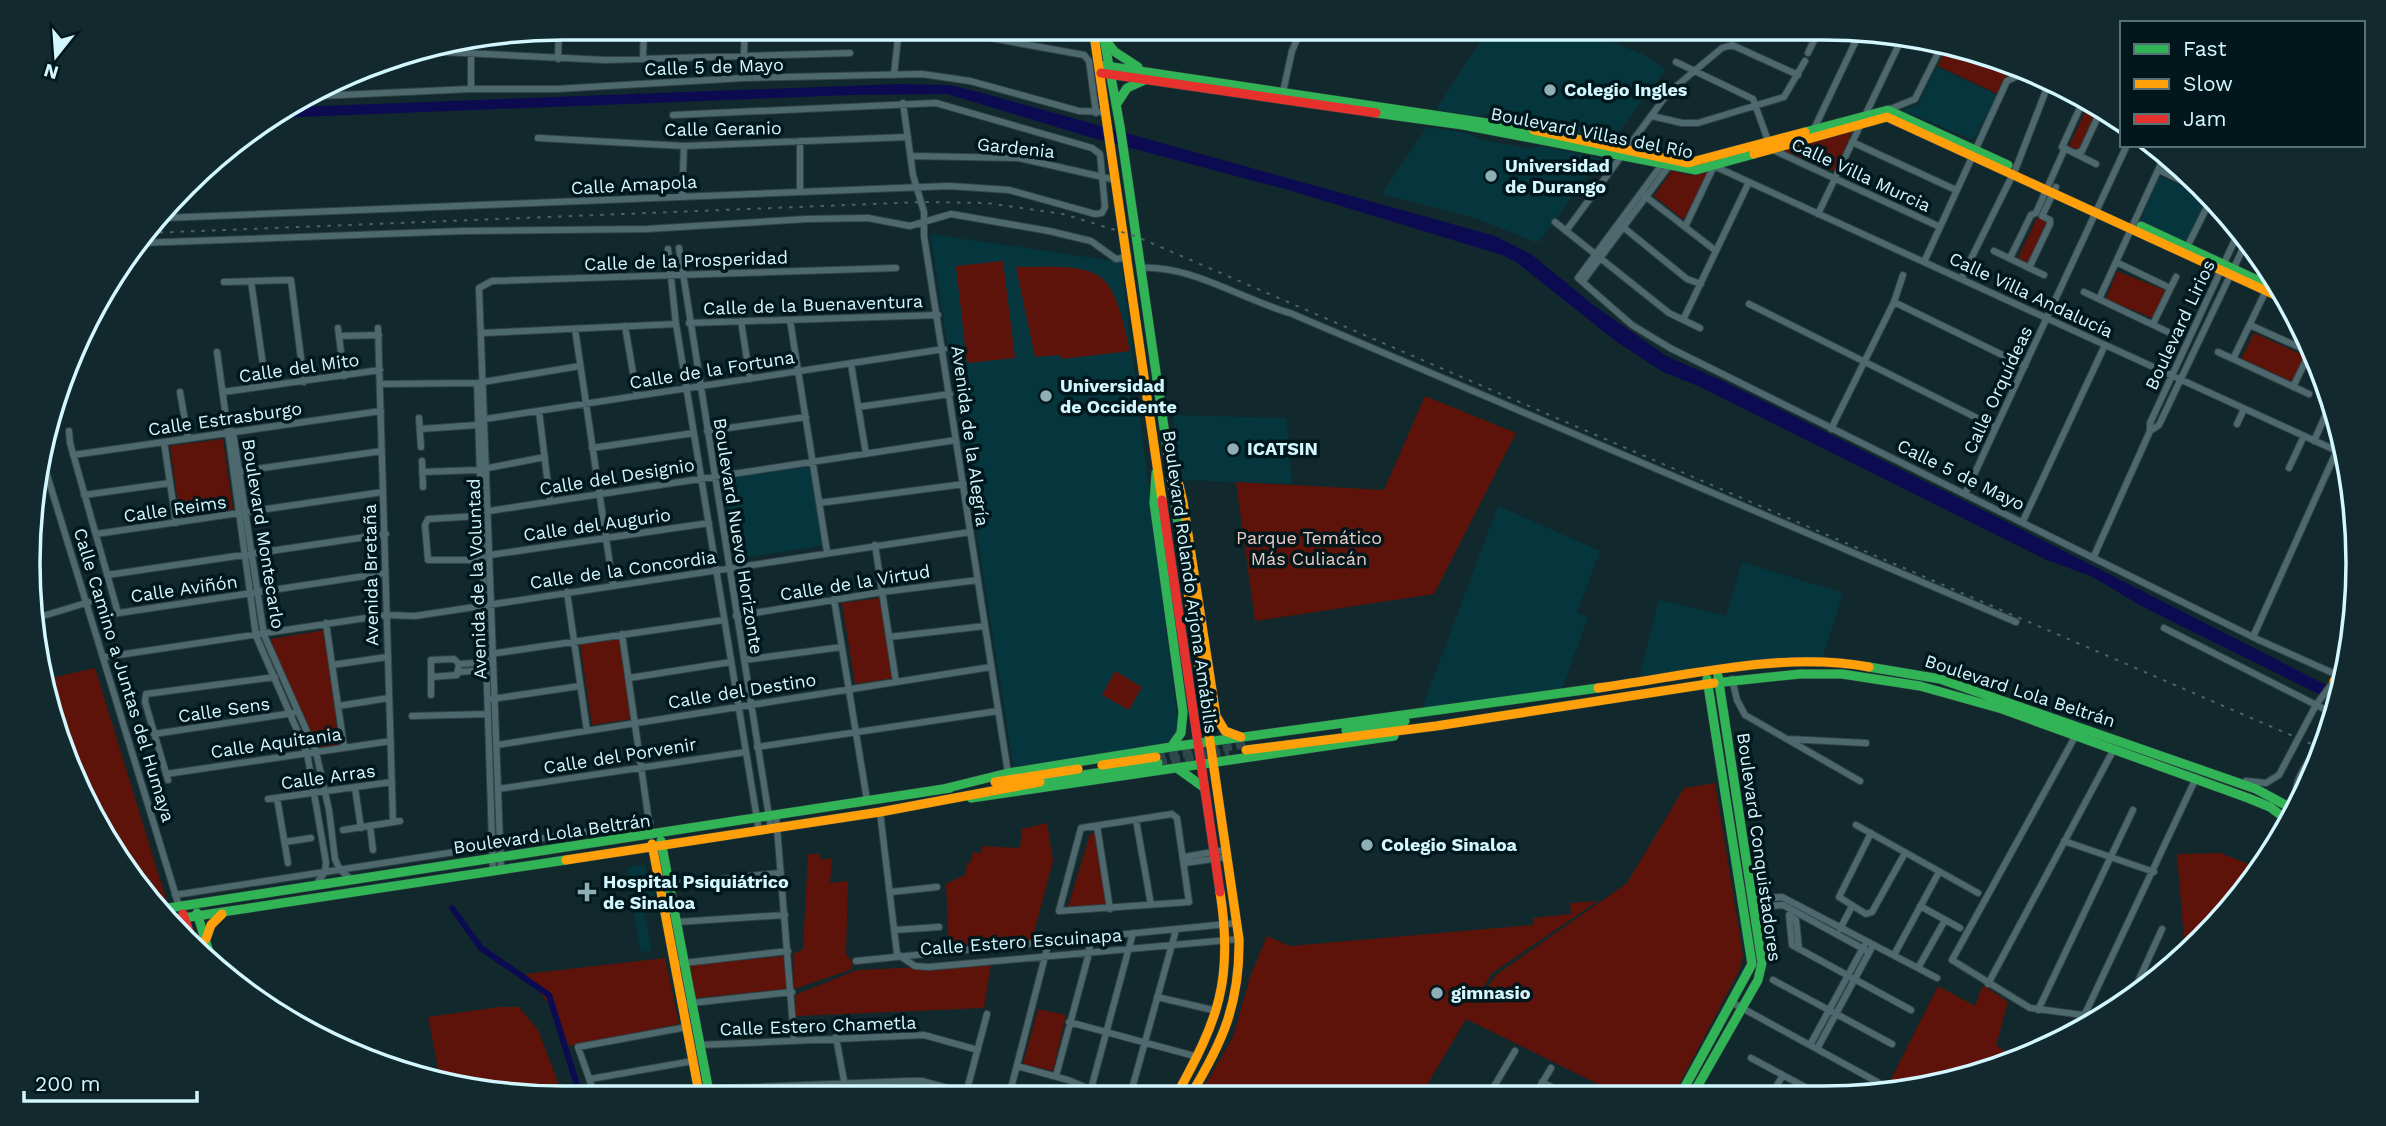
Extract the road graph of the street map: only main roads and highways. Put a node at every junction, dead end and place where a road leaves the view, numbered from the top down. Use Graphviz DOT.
graph roads {
  1 [pos="1095,40"];
  2 [pos="1105,40"];
  3 [pos="1107,40"];
  4 [pos="1100,69"];
  5 [pos="1111,70"];
  6 [pos="1150,75"];
  7 [pos="1116,105"];
  8 [pos="1862,120"];
  9 [pos="1624,153"];
  10 [pos="1974,153"];
  11 [pos="2133,226"];
  12 [pos="2227,270"];
  13 [pos="2264,282"];
  14 [pos="1157,467"];
  15 [pos="1172,481"];
  16 [pos="1718,677"];
  17 [pos="1707,679"];
  18 [pos="2036,715"];
  19 [pos="1203,745"];
  20 [pos="1245,746"];
  21 [pos="1171,747"];
  22 [pos="1163,761"];
  23 [pos="1228,761"];
  24 [pos="1211,763"];
  25 [pos="1199,765"];
  26 [pos="947,788"];
  27 [pos="1203,788"];
  28 [pos="1215,789"];
  29 [pos="2272,803"];
  30 [pos="2285,807"];
  31 [pos="2281,814"];
  32 [pos="653,830"];
  33 [pos="657,846"];
  34 [pos="195,903"];
  35 [pos="1748,904"];
  36 [pos="179,906"];
  37 [pos="170,908"];
  38 [pos="225,912"];
  39 [pos="199,916"];
  40 [pos="185,918"];
  41 [pos="180,919"];
  42 [pos="188,928"];
  43 [pos="206,941"];
  44 [pos="208,946"];
  45 [pos="680,963"];
  46 [pos="687,1003"];
  47 [pos="701,1086"];
  48 [pos="703,1086"];
  49 [pos="1182,1086"];
  50 [pos="1196,1086"];
  51 [pos="1685,1086"];
  52 [pos="1698,1086"];
  1 -- 4 [label="main road, Boulevard Rolando Arjona Amábilis"];
  2 -- 5 [label="main road, Boulevard Rolando Arjona Amábilis"];
  3 -- 6 [label="main road"];
  4 -- 5 [label="main road, Boulevard Villas del Río"];
  4 -- 14 [label="main road, Boulevard Rolando Arjona Amábilis"];
  5 -- 6 [label="main road, Boulevard Villas del Río"];
  5 -- 7 [label="main road, Boulevard Rolando Arjona Amábilis"];
  6 -- 7 [label="main road"];
  6 -- 9 [label="main road, Boulevard Villas del Río"];
  6 -- 9 [label="main road, Boulevard Villas del Río"];
  7 -- 15 [label="main road, Boulevard Rolando Arjona Amábilis"];
  8 -- 9 [label="main road, Boulevard Villas del Río"];
  8 -- 10 [label="main road, Boulevard Villas del Río"];
  8 -- 10 [label="main road, Boulevard Villas del Río"];
  10 -- 11 [label="main road, Boulevard Villas del Río"];
  11 -- 12 [label="main road, Boulevard Villas del Río"];
  11 -- 12 [label="main road, Boulevard Villas del Río"];
  12 -- 13 [label="main road, Boulevard Villas del Río"];
  14 -- 19 [label="main road, Boulevard Rolando Arjona Amábilis"];
  14 -- 21 [label="main road"];
  15 -- 19 [label="main road, Boulevard Rolando Arjona Amábilis"];
  15 -- 20 [label="main road"];
  16 -- 17 [label="main road, Boulevard Lola Beltrán"];
  16 -- 18 [label="main road, Boulevard Lola Beltrán"];
  16 -- 35 [label="main road, Boulevard Conquistadores"];
  17 -- 20 [label="main road, Boulevard Lola Beltrán"];
  17 -- 20 [label="main road, Boulevard Lola Beltrán"];
  17 -- 35 [label="main road, Boulevard Conquistadores"];
  18 -- 29 [label="main road, Boulevard Lola Beltrán"];
  18 -- 29 [label="main road, Boulevard Lola Beltrán"];
  19 -- 20 [label="main road, Boulevard Lola Beltrán"];
  19 -- 21 [label="main road, Boulevard Lola Beltrán"];
  19 -- 24 [label="main road, Boulevard Rolando Arjona Amábilis"];
  19 -- 25 [label="main road, Boulevard Rolando Arjona Amábilis"];
  20 -- 23 [label="main road, Boulevard Lola Beltrán"];
  21 -- 22 [label="main road, Boulevard Lola Beltrán"];
  22 -- 25 [label="main road, Boulevard Lola Beltrán"];
  22 -- 26 [label="main road, Boulevard Lola Beltrán"];
  22 -- 26 [label="main road, Boulevard Lola Beltrán"];
  22 -- 27 [label="main road"];
  22 -- 33 [label="main road, Boulevard Lola Beltrán"];
  23 -- 24 [label="main road, Boulevard Lola Beltrán"];
  23 -- 28 [label="main road"];
  24 -- 25 [label="main road, Boulevard Lola Beltrán"];
  24 -- 28 [label="main road, Boulevard Rolando Arjona Amábilis"];
  25 -- 27 [label="main road, Boulevard Rolando Arjona Amábilis"];
  26 -- 32 [label="main road, Boulevard Lola Beltrán"];
  27 -- 49 [label="main road, Boulevard Rolando Arjona Amábilis"];
  28 -- 50 [label="main road, Boulevard Rolando Arjona Amábilis"];
  29 -- 30 [label="main road, Boulevard Lola Beltrán"];
  29 -- 31 [label="main road, Boulevard Lola Beltrán"];
  32 -- 33 [label="main road"];
  32 -- 34 [label="main road, Boulevard Lola Beltrán"];
  33 -- 38 [label="main road, Boulevard Lola Beltrán"];
  33 -- 45 [label="main road"];
  33 -- 45 [label="main road"];
  34 -- 36 [label="main road, Boulevard Lola Beltrán"];
  34 -- 39 [label="main road"];
  35 -- 51 [label="main road, Boulevard Conquistadores"];
  35 -- 52 [label="main road, Boulevard Conquistadores"];
  36 -- 37 [label="main road, Boulevard Lola Beltrán"];
  36 -- 40 [label="main road"];
  38 -- 39 [label="main road, Boulevard Lola Beltrán"];
  38 -- 43 [label="main road"];
  39 -- 40 [label="main road, Boulevard Lola Beltrán"];
  39 -- 43 [label="main road"];
  40 -- 41 [label="main road, Boulevard Lola Beltrán"];
  40 -- 42 [label="main road"];
  43 -- 44 [label="main road"];
  45 -- 46 [label="main road"];
  46 -- 47 [label="main road"];
  46 -- 48 [label="main road"];
}
